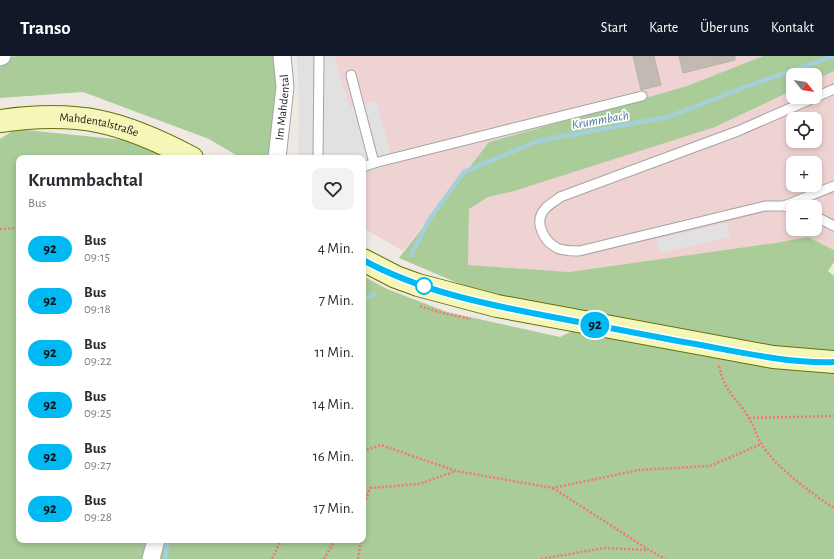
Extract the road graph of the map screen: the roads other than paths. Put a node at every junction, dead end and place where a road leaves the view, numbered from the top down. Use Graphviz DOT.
graph roads {
  1 [pos="282,56"];
  2 [pos="319,56"];
  3 [pos="351,75"];
  4 [pos="834,89"];
  5 [pos="642,96"];
  6 [pos="0,122"];
  7 [pos="186,155"];
  8 [pos="276,155"];
  9 [pos="318,155"];
  10 [pos="374,163"];
  11 [pos="366,166"];
  12 [pos="834,186"];
  13 [pos="784,206"];
  14 [pos="822,220"];
  15 [pos="834,226"];
  16 [pos="366,262"];
  17 [pos="834,362"];
  18 [pos="155,543"];
  19 [pos="151,559"];
  1 -- 8 [label="street, Im Mahdental"];
  2 -- 9 [label="lane"];
  3 -- 10 [label="lane"];
  4 -- 13 [label="lane"];
  5 -- 10 [label="lane"];
  6 -- 7 [label="main road, Mahdentalstraße"];
  10 -- 11 [label="lane"];
  12 -- 13 [label="lane"];
  14 -- 15 [label="lane"];
  16 -- 17 [label="main road"];
  18 -- 19 [label="street"];
}
